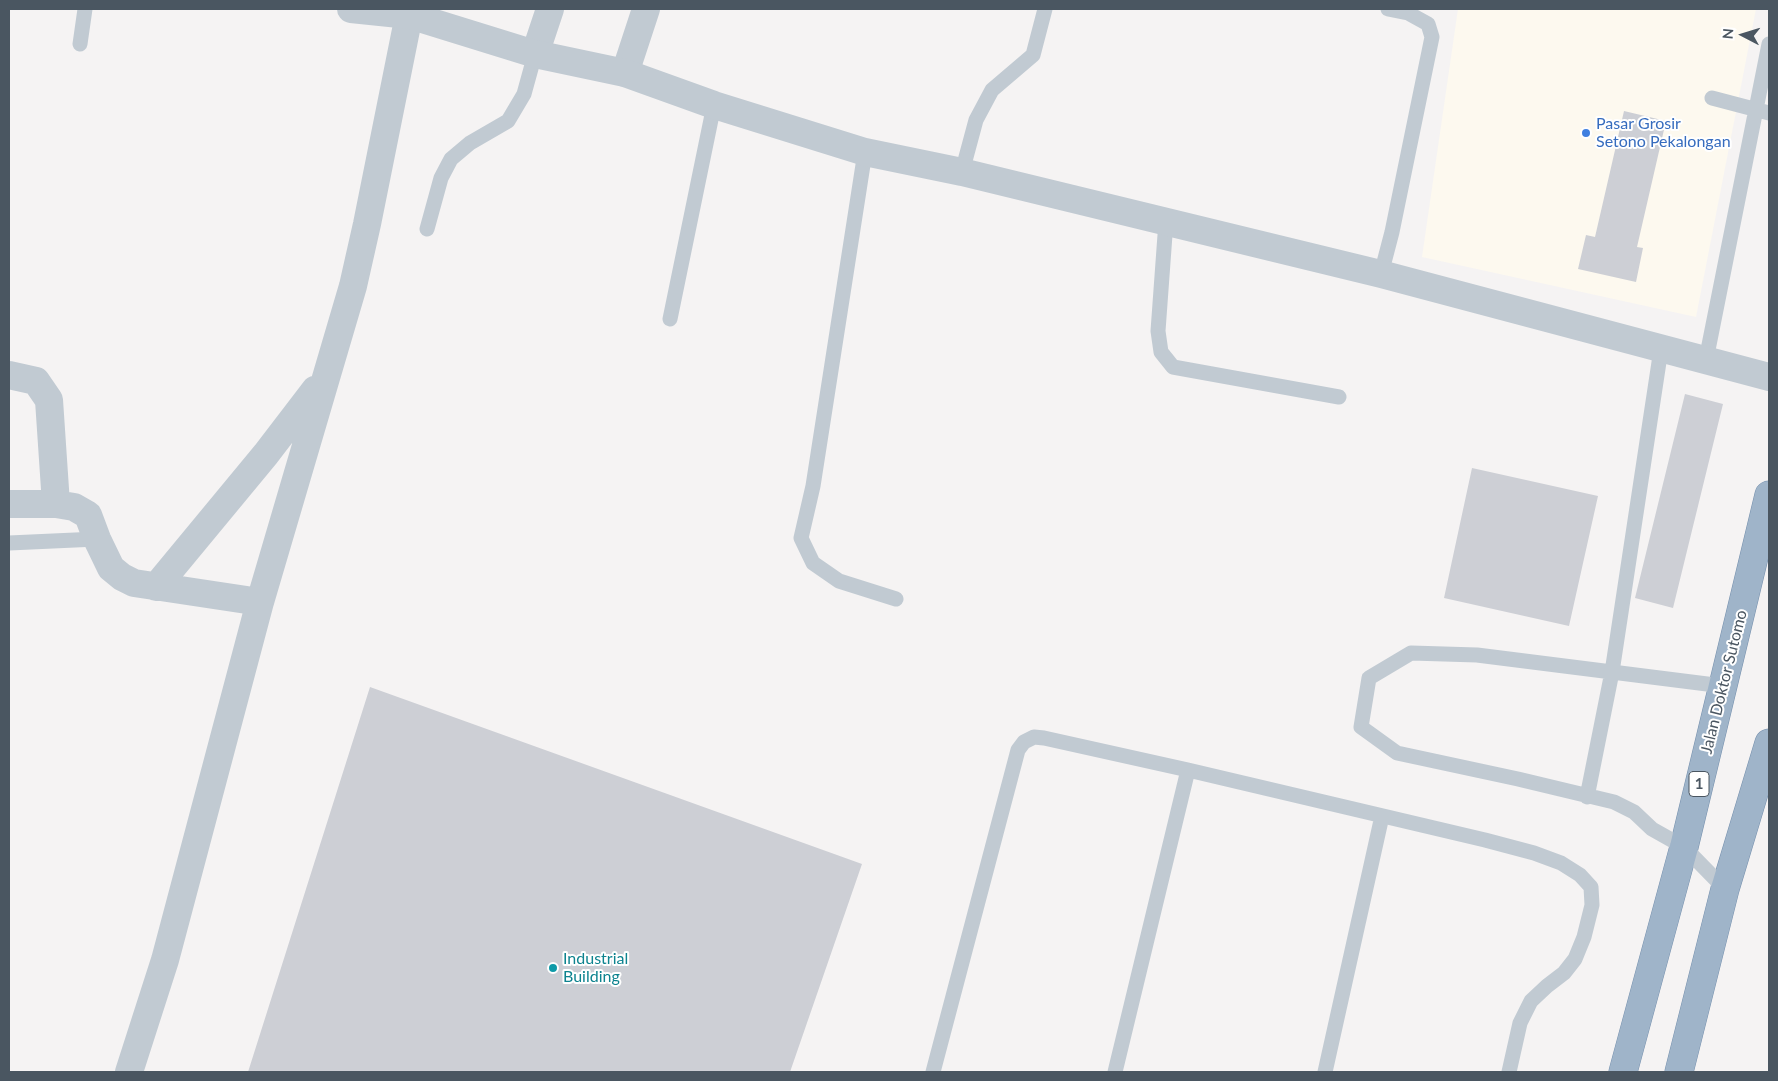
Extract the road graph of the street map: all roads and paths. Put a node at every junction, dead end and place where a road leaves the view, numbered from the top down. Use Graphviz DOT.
graph roads {
  1 [pos="85,9"];
  2 [pos="351,9"];
  3 [pos="550,9"];
  4 [pos="646,9"];
  5 [pos="1045,9"];
  6 [pos="1388,9"];
  7 [pos="408,15"];
  8 [pos="80,44"];
  9 [pos="1769,44"];
  10 [pos="534,54"];
  11 [pos="625,72"];
  12 [pos="1712,98"];
  13 [pos="714,105"];
  14 [pos="1763,111"];
  15 [pos="865,152"];
  16 [pos="962,172"];
  17 [pos="1166,221"];
  18 [pos="427,229"];
  19 [pos="1381,274"];
  20 [pos="670,319"];
  21 [pos="1661,349"];
  22 [pos="1706,360"];
  23 [pos="9,375"];
  24 [pos="325,376"];
  25 [pos="1769,377"];
  26 [pos="1339,397"];
  27 [pos="1769,495"];
  28 [pos="9,504"];
  29 [pos="56,504"];
  30 [pos="97,539"];
  31 [pos="9,542"];
  32 [pos="156,587"];
  33 [pos="896,599"];
  34 [pos="260,602"];
  35 [pos="1612,672"];
  36 [pos="1724,686"];
  37 [pos="1769,743"];
  38 [pos="1188,770"];
  39 [pos="1765,777"];
  40 [pos="1587,797"];
  41 [pos="1382,816"];
  42 [pos="1684,847"];
  43 [pos="1725,889"];
  44 [pos="129,1072"];
  45 [pos="933,1072"];
  46 [pos="1115,1072"];
  47 [pos="1325,1072"];
  48 [pos="1508,1072"];
  49 [pos="1623,1072"];
  50 [pos="1679,1072"];
  1 -- 8 [label="lane"];
  2 -- 7 [label="street"];
  3 -- 10 [label="street"];
  4 -- 11 [label="street"];
  5 -- 16 [label="lane"];
  6 -- 19 [label="lane"];
  7 -- 10 [label="street"];
  7 -- 24 [label="street"];
  9 -- 14 [label="lane"];
  10 -- 11 [label="street"];
  10 -- 18 [label="lane"];
  11 -- 13 [label="street"];
  12 -- 14 [label="lane"];
  13 -- 15 [label="street"];
  13 -- 20 [label="lane"];
  14 -- 22 [label="lane"];
  15 -- 16 [label="street"];
  15 -- 33 [label="lane"];
  16 -- 17 [label="street"];
  17 -- 19 [label="street"];
  17 -- 26 [label="lane"];
  19 -- 21 [label="street"];
  21 -- 22 [label="street"];
  21 -- 35 [label="lane"];
  22 -- 25 [label="street"];
  23 -- 29 [label="street"];
  24 -- 32 [label="street"];
  24 -- 34 [label="street"];
  27 -- 36 [label="highway, Jalan Doktor Sutomo / 1"];
  28 -- 29 [label="street"];
  29 -- 30 [label="street"];
  30 -- 31 [label="lane"];
  30 -- 32 [label="street"];
  32 -- 34 [label="street"];
  34 -- 44 [label="street"];
  35 -- 36 [label="lane"];
  35 -- 40 [label="lane"];
  35 -- 40 [label="lane"];
  36 -- 42 [label="highway, Jalan Doktor Sutomo / 1"];
  37 -- 39 [label="highway"];
  38 -- 41 [label="lane"];
  38 -- 45 [label="lane"];
  38 -- 46 [label="lane"];
  39 -- 43 [label="highway"];
  40 -- 42 [label="lane"];
  41 -- 47 [label="lane"];
  41 -- 48 [label="lane"];
  42 -- 43 [label="lane"];
  42 -- 49 [label="highway, Jalan Doktor Sutomo / 1"];
  43 -- 50 [label="highway"];
}
